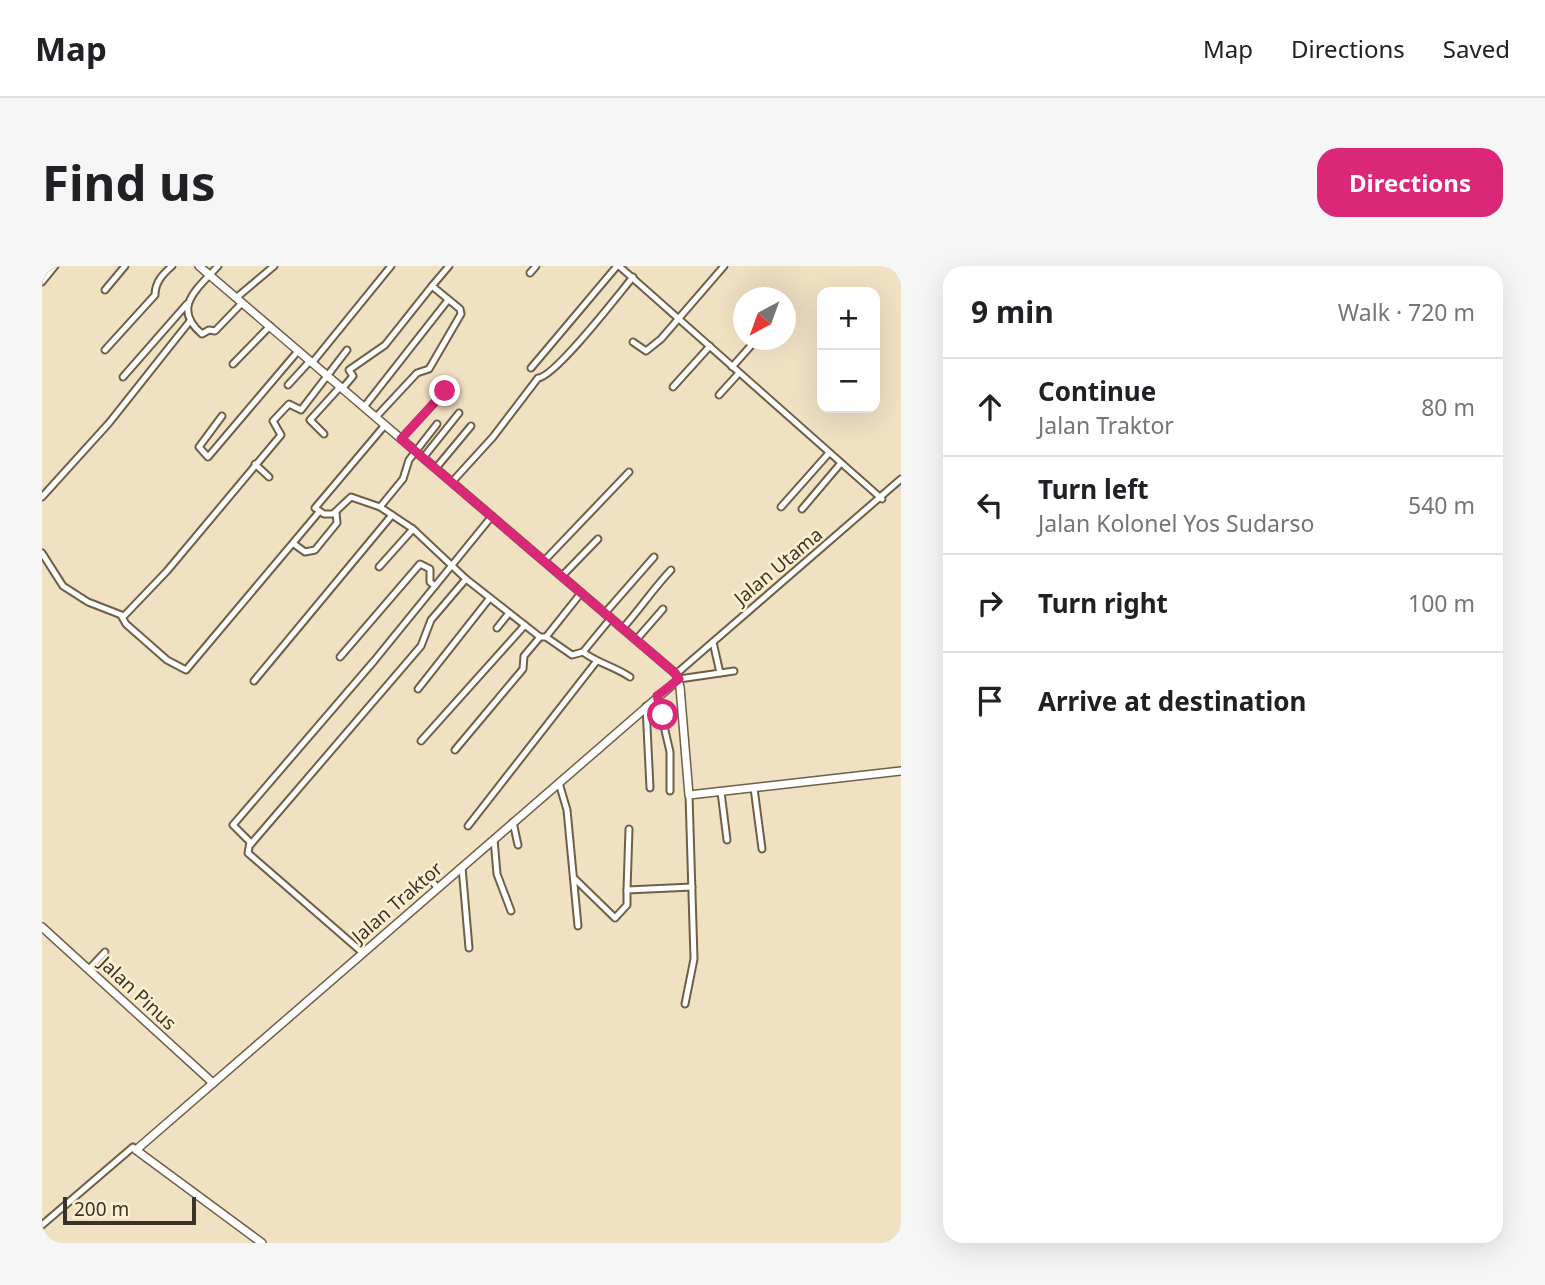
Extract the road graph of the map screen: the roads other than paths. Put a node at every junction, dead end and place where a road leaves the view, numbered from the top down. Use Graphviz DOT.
graph roads {
  1 [pos="55,266"];
  2 [pos="125,266"];
  3 [pos="172,266"];
  4 [pos="199,266"];
  5 [pos="218,266"];
  6 [pos="274,266"];
  7 [pos="391,266"];
  8 [pos="449,266"];
  9 [pos="536,266"];
  10 [pos="618,266"];
  11 [pos="724,266"];
  12 [pos="530,273"];
  13 [pos="210,275"];
  14 [pos="633,277"];
  15 [pos="42,282"];
  16 [pos="432,286"];
  17 [pos="105,290"];
  18 [pos="239,300"];
  19 [pos="449,300"];
  20 [pos="189,302"];
  21 [pos="678,318"];
  22 [pos="190,321"];
  23 [pos="270,326"];
  24 [pos="633,342"];
  25 [pos="710,346"];
  26 [pos="347,350"];
  27 [pos="747,350"];
  28 [pos="105,351"];
  29 [pos="299,351"];
  30 [pos="311,362"];
  31 [pos="233,365"];
  32 [pos="732,367"];
  33 [pos="531,368"];
  34 [pos="739,373"];
  35 [pos="123,377"];
  36 [pos="329,377"];
  37 [pos="288,385"];
  38 [pos="673,387"];
  39 [pos="341,388"];
  40 [pos="445,391"];
  41 [pos="719,395"];
  42 [pos="364,407"];
  43 [pos="459,413"];
  44 [pos="222,416"];
  45 [pos="376,417"];
  46 [pos="437,424"];
  47 [pos="385,425"];
  48 [pos="471,426"];
  49 [pos="324,434"];
  50 [pos="401,439"];
  51 [pos="416,451"];
  52 [pos="829,453"];
  53 [pos="423,458"];
  54 [pos="841,463"];
  55 [pos="255,464"];
  56 [pos="436,468"];
  57 [pos="629,472"];
  58 [pos="269,477"];
  59 [pos="901,480"];
  60 [pos="452,482"];
  61 [pos="42,497"];
  62 [pos="882,499"];
  63 [pos="380,507"];
  64 [pos="781,507"];
  65 [pos="802,509"];
  66 [pos="319,512"];
  67 [pos="336,512"];
  68 [pos="392,515"];
  69 [pos="492,516"];
  70 [pos="413,529"];
  71 [pos="598,540"];
  72 [pos="294,544"];
  73 [pos="42,553"];
  74 [pos="654,557"];
  75 [pos="544,561"];
  76 [pos="452,566"];
  77 [pos="379,567"];
  78 [pos="671,570"];
  79 [pos="562,576"];
  80 [pos="466,579"];
  81 [pos="435,586"];
  82 [pos="581,593"];
  83 [pos="489,599"];
  84 [pos="663,609"];
  85 [pos="509,613"];
  86 [pos="608,616"];
  87 [pos="122,617"];
  88 [pos="525,625"];
  89 [pos="496,628"];
  90 [pos="623,628"];
  91 [pos="543,637"];
  92 [pos="636,640"];
  93 [pos="713,642"];
  94 [pos="583,652"];
  95 [pos="340,657"];
  96 [pos="596,662"];
  97 [pos="734,671"];
  98 [pos="720,673"];
  99 [pos="677,676"];
  100 [pos="629,677"];
  101 [pos="254,681"];
  102 [pos="418,689"];
  103 [pos="657,696"];
  104 [pos="646,706"];
  105 [pos="421,741"];
  106 [pos="455,750"];
  107 [pos="901,771"];
  108 [pos="559,783"];
  109 [pos="650,788"];
  110 [pos="754,788"];
  111 [pos="670,791"];
  112 [pos="721,792"];
  113 [pos="689,794"];
  114 [pos="513,822"];
  115 [pos="468,826"];
  116 [pos="629,829"];
  117 [pos="494,839"];
  118 [pos="727,840"];
  119 [pos="251,844"];
  120 [pos="518,845"];
  121 [pos="762,849"];
  122 [pos="462,867"];
  123 [pos="427,877"];
  124 [pos="575,879"];
  125 [pos="692,887"];
  126 [pos="438,888"];
  127 [pos="627,890"];
  128 [pos="511,911"];
  129 [pos="42,926"];
  130 [pos="578,926"];
  131 [pos="469,948"];
  132 [pos="105,952"];
  133 [pos="363,953"];
  134 [pos="89,969"];
  135 [pos="685,1004"];
  136 [pos="213,1083"];
  137 [pos="136,1150"];
  138 [pos="42,1225"];
  139 [pos="262,1243"];
  1 -- 15 [label="street"];
  2 -- 17 [label="street"];
  3 -- 28 [label="street"];
  4 -- 13 [label="street"];
  5 -- 13 [label="street"];
  6 -- 18 [label="street"];
  7 -- 30 [label="street"];
  8 -- 16 [label="street"];
  9 -- 12 [label="street"];
  10 -- 14 [label="street"];
  10 -- 33 [label="street"];
  11 -- 21 [label="street"];
  13 -- 18 [label="street"];
  13 -- 20 [label="street"];
  14 -- 21 [label="street"];
  14 -- 60 [label="street"];
  16 -- 19 [label="street"];
  16 -- 39 [label="street"];
  18 -- 22 [label="street"];
  18 -- 23 [label="street"];
  19 -- 42 [label="street"];
  19 -- 45 [label="street"];
  20 -- 22 [label="street"];
  20 -- 35 [label="street"];
  21 -- 24 [label="street"];
  21 -- 25 [label="street"];
  22 -- 61 [label="street"];
  23 -- 29 [label="street"];
  23 -- 31 [label="street"];
  25 -- 32 [label="street"];
  25 -- 38 [label="street"];
  26 -- 36 [label="street"];
  27 -- 32 [label="street"];
  29 -- 30 [label="street"];
  29 -- 44 [label="street"];
  30 -- 36 [label="street"];
  30 -- 37 [label="street"];
  32 -- 34 [label="street"];
  34 -- 41 [label="street"];
  34 -- 52 [label="street"];
  36 -- 39 [label="street"];
  36 -- 55 [label="street"];
  39 -- 42 [label="street"];
  39 -- 49 [label="street"];
  40 -- 50 [label="street"];
  42 -- 45 [label="street"];
  43 -- 53 [label="street"];
  45 -- 47 [label="street"];
  46 -- 51 [label="street"];
  47 -- 50 [label="street"];
  47 -- 66 [label="street"];
  48 -- 56 [label="street"];
  50 -- 51 [label="street"];
  51 -- 53 [label="street"];
  51 -- 63 [label="street"];
  52 -- 54 [label="street"];
  52 -- 64 [label="street"];
  53 -- 56 [label="street"];
  54 -- 62 [label="street"];
  54 -- 65 [label="street"];
  55 -- 58 [label="street"];
  55 -- 87 [label="street"];
  56 -- 60 [label="street"];
  57 -- 75 [label="street"];
  59 -- 62 [label="street, Jalan Utama"];
  60 -- 69 [label="street"];
  62 -- 93 [label="street, Jalan Utama"];
  63 -- 67 [label="street"];
  63 -- 68 [label="street"];
  66 -- 67 [label="street"];
  66 -- 72 [label="street"];
  67 -- 72 [label="street"];
  68 -- 70 [label="street"];
  68 -- 101 [label="street"];
  69 -- 75 [label="street"];
  69 -- 76 [label="street"];
  70 -- 76 [label="street"];
  70 -- 77 [label="street"];
  71 -- 79 [label="street"];
  72 -- 87 [label="street"];
  73 -- 87 [label="street"];
  74 -- 86 [label="street"];
  75 -- 79 [label="street"];
  76 -- 80 [label="street"];
  76 -- 81 [label="street"];
  78 -- 90 [label="street"];
  79 -- 82 [label="street"];
  80 -- 83 [label="street"];
  80 -- 119 [label="street"];
  81 -- 95 [label="street"];
  81 -- 119 [label="street"];
  82 -- 86 [label="street"];
  82 -- 91 [label="street"];
  83 -- 85 [label="street"];
  83 -- 102 [label="street"];
  84 -- 92 [label="street"];
  85 -- 88 [label="street"];
  85 -- 89 [label="street"];
  86 -- 90 [label="street"];
  86 -- 94 [label="street"];
  88 -- 91 [label="street"];
  88 -- 105 [label="street"];
  90 -- 92 [label="street"];
  91 -- 94 [label="street"];
  91 -- 106 [label="street"];
  92 -- 99 [label="street"];
  93 -- 98 [label="street"];
  93 -- 99 [label="street, Jalan Utama"];
  94 -- 96 [label="street"];
  96 -- 100 [label="street"];
  96 -- 115 [label="street"];
  97 -- 98 [label="street"];
  98 -- 99 [label="street"];
  99 -- 103 [label="street, Jalan Traktor"];
  99 -- 113 [label="street"];
  103 -- 104 [label="street, Jalan Traktor"];
  103 -- 111 [label="street"];
  104 -- 108 [label="street, Jalan Traktor"];
  104 -- 109 [label="street"];
  107 -- 110 [label="street"];
  108 -- 114 [label="street, Jalan Traktor"];
  108 -- 124 [label="street"];
  110 -- 112 [label="street"];
  110 -- 121 [label="street"];
  112 -- 113 [label="street"];
  112 -- 118 [label="street"];
  113 -- 125 [label="street"];
  114 -- 117 [label="street, Jalan Traktor"];
  114 -- 120 [label="street"];
  116 -- 127 [label="street"];
  117 -- 122 [label="street, Jalan Traktor"];
  117 -- 128 [label="street"];
  119 -- 133 [label="street"];
  122 -- 126 [label="street, Jalan Traktor"];
  122 -- 131 [label="street"];
  123 -- 126 [label="street"];
  124 -- 127 [label="street"];
  124 -- 130 [label="street"];
  125 -- 127 [label="street"];
  125 -- 135 [label="street"];
  126 -- 133 [label="street, Jalan Traktor"];
  129 -- 134 [label="street, Jalan Pinus"];
  132 -- 134 [label="street"];
  133 -- 136 [label="street, Jalan Traktor"];
  134 -- 136 [label="street, Jalan Pinus"];
  136 -- 137 [label="street, Jalan Traktor"];
  137 -- 138 [label="street"];
  137 -- 139 [label="street"];
}
